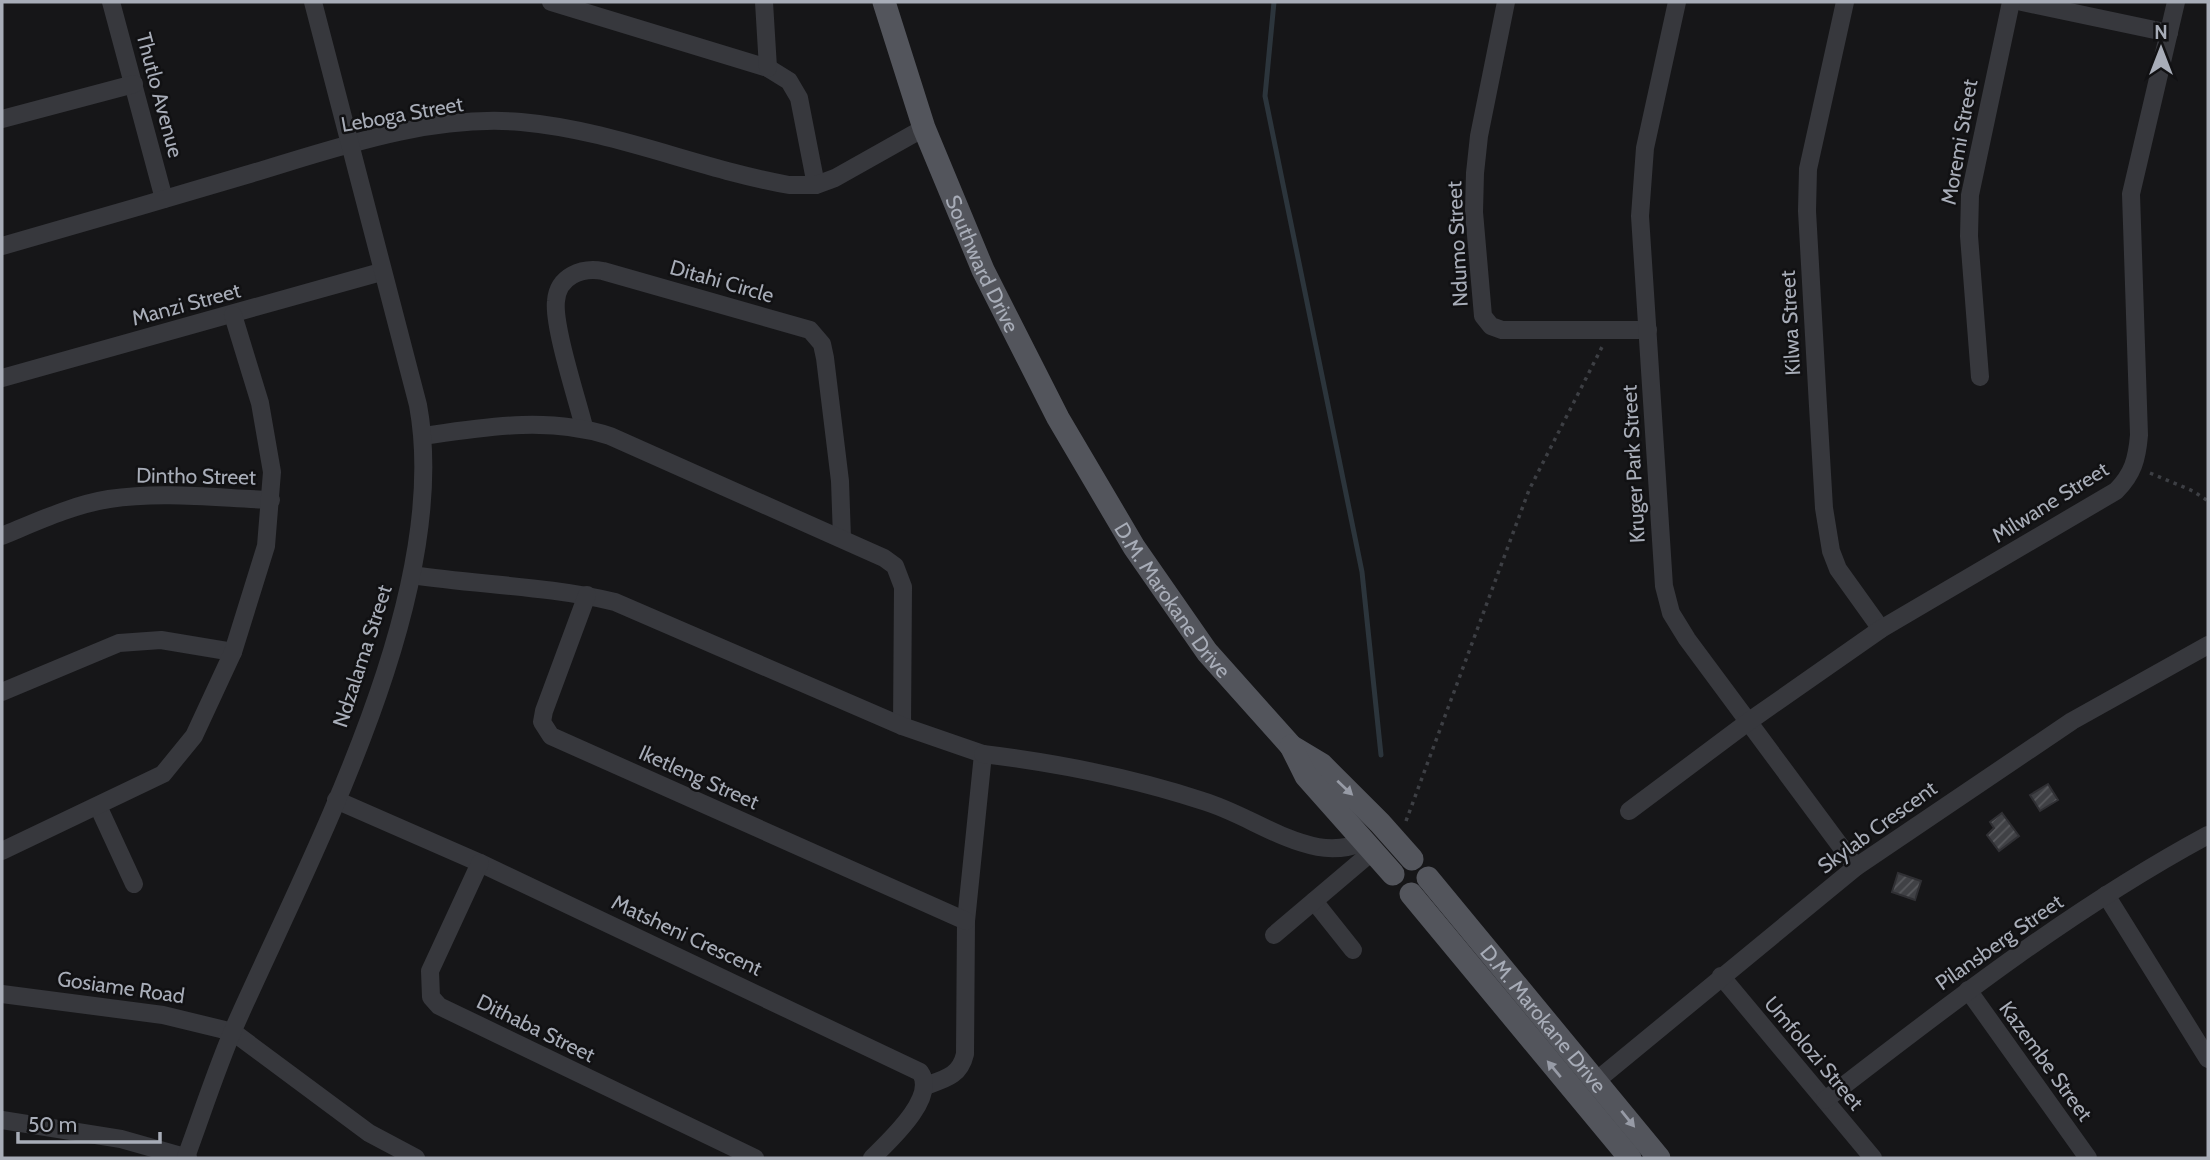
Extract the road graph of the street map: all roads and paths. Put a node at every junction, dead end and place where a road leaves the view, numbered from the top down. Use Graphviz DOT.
graph roads {
  1 [pos="111,2"];
  2 [pos="313,2"];
  3 [pos="551,2"];
  4 [pos="764,2"];
  5 [pos="884,2"];
  6 [pos="1506,2"];
  7 [pos="1677,2"];
  8 [pos="1845,2"];
  9 [pos="2011,2"];
  10 [pos="2022,2"];
  11 [pos="2176,2"];
  12 [pos="2169,33"];
  13 [pos="768,68"];
  14 [pos="134,84"];
  15 [pos="2,120"];
  16 [pos="924,128"];
  17 [pos="348,145"];
  18 [pos="816,186"];
  19 [pos="164,199"];
  20 [pos="2,246"];
  21 [pos="381,272"];
  22 [pos="233,315"];
  23 [pos="1648,330"];
  24 [pos="1610,331"];
  25 [pos="1980,377"];
  26 [pos="2,378"];
  27 [pos="584,427"];
  28 [pos="424,436"];
  29 [pos="2135,466"];
  30 [pos="271,500"];
  31 [pos="2208,501"];
  32 [pos="1113,512"];
  33 [pos="2,536"];
  34 [pos="842,538"];
  35 [pos="412,575"];
  36 [pos="587,595"];
  37 [pos="1881,629"];
  38 [pos="2208,645"];
  39 [pos="233,652"];
  40 [pos="2,692"];
  41 [pos="1748,722"];
  42 [pos="902,726"];
  43 [pos="1291,746"];
  44 [pos="983,754"];
  45 [pos="335,800"];
  46 [pos="98,806"];
  47 [pos="1629,811"];
  48 [pos="2208,835"];
  49 [pos="1369,846"];
  50 [pos="2,851"];
  51 [pos="1405,851"];
  52 [pos="480,863"];
  53 [pos="1856,866"];
  54 [pos="1393,874"];
  55 [pos="1428,878"];
  56 [pos="134,884"];
  57 [pos="1411,894"];
  58 [pos="2106,895"];
  59 [pos="1314,901"];
  60 [pos="966,921"];
  61 [pos="1274,934"];
  62 [pos="1353,950"];
  63 [pos="1721,976"];
  64 [pos="1968,990"];
  65 [pos="2,994"];
  66 [pos="233,1032"];
  67 [pos="2208,1059"];
  68 [pos="1596,1081"];
  69 [pos="925,1086"];
  70 [pos="1825,1100"];
  71 [pos="2,1120"];
  72 [pos="187,1158"];
  73 [pos="416,1158"];
  74 [pos="755,1158"];
  75 [pos="872,1158"];
  76 [pos="1630,1158"];
  77 [pos="1660,1158"];
  78 [pos="1873,1158"];
  79 [pos="2088,1158"];
  1 -- 14 [label="street, Thutlo Avenue"];
  2 -- 17 [label="street, Ndzalama Street"];
  3 -- 13 [label="street"];
  4 -- 13 [label="street"];
  5 -- 16 [label="main road, Southward Drive"];
  6 -- 24 [label="street, Ndumo Street"];
  7 -- 23 [label="street, Kruger Park Street"];
  8 -- 37 [label="street, Kilwa Street"];
  9 -- 25 [label="street, Moremi Street"];
  10 -- 12 [label="street"];
  11 -- 12 [label="street, Milwane Street"];
  12 -- 29 [label="street, Milwane Street"];
  13 -- 18 [label="street"];
  14 -- 15 [label="street"];
  14 -- 19 [label="street, Thutlo Avenue"];
  16 -- 18 [label="street"];
  16 -- 32 [label="main road, Southward Drive"];
  17 -- 18 [label="street, Leboga Street"];
  17 -- 19 [label="street, Leboga Street"];
  17 -- 21 [label="street, Ndzalama Street"];
  19 -- 20 [label="street, Leboga Street"];
  21 -- 22 [label="street, Manzi Street"];
  21 -- 28 [label="street, Ndzalama Street"];
  22 -- 26 [label="street, Manzi Street"];
  22 -- 30 [label="street"];
  23 -- 24 [label="street, Ndumo Street"];
  23 -- 41 [label="street, Kruger Park Street"];
  24 -- 51 [label="path"];
  27 -- 28 [label="street"];
  27 -- 34 [label="street"];
  27 -- 34 [label="street, Ditahi Circle"];
  28 -- 35 [label="street, Ndzalama Street"];
  29 -- 31 [label="path"];
  29 -- 37 [label="street, Milwane Street"];
  30 -- 33 [label="street, Dintho Street"];
  30 -- 39 [label="street"];
  32 -- 43 [label="main road, D.M. Marokane Drive"];
  34 -- 42 [label="street"];
  35 -- 36 [label="street"];
  35 -- 45 [label="street, Ndzalama Street"];
  36 -- 42 [label="street"];
  36 -- 60 [label="street, Iketleng Street"];
  37 -- 41 [label="street, Milwane Street"];
  38 -- 53 [label="street, Skylab Crescent"];
  39 -- 40 [label="street"];
  39 -- 46 [label="street"];
  41 -- 47 [label="street, Milwane Street"];
  41 -- 53 [label="street, Kruger Park Street"];
  42 -- 44 [label="street"];
  43 -- 49 [label="main road, D.M. Marokane Drive"];
  43 -- 51 [label="main road, D.M. Marokane Drive, one-way"];
  44 -- 49 [label="street"];
  44 -- 60 [label="street"];
  45 -- 52 [label="street, Matsheni Crescent"];
  45 -- 66 [label="street, Ndzalama Street"];
  46 -- 50 [label="street"];
  46 -- 56 [label="street"];
  48 -- 58 [label="street, Pilansberg Street"];
  49 -- 54 [label="main road, D.M. Marokane Drive"];
  49 -- 59 [label="street"];
  51 -- 54 [label="main road"];
  51 -- 55 [label="main road, D.M. Marokane Drive"];
  52 -- 69 [label="street, Matsheni Crescent"];
  52 -- 74 [label="street, Dithaba Street"];
  53 -- 63 [label="street, Skylab Crescent"];
  54 -- 57 [label="main road, D.M. Marokane Drive"];
  55 -- 57 [label="main road"];
  55 -- 68 [label="main road, D.M. Marokane Drive"];
  76 -- 57 [label="main road, D.M. Marokane Drive, one-way"];
  58 -- 64 [label="street, Pilansberg Street"];
  58 -- 67 [label="street"];
  59 -- 61 [label="street"];
  59 -- 62 [label="street"];
  60 -- 69 [label="street"];
  63 -- 68 [label="street, Skylab Crescent"];
  63 -- 70 [label="street, Umfolozi Street"];
  64 -- 70 [label="street, Pilansberg Street"];
  64 -- 79 [label="street, Kazembe Street"];
  65 -- 66 [label="street, Gosiame Road"];
  66 -- 72 [label="street, Ndzalama Street"];
  66 -- 73 [label="street"];
  68 -- 77 [label="main road, D.M. Marokane Drive, one-way"];
  69 -- 75 [label="street"];
  70 -- 78 [label="street, Umfolozi Street"];
  71 -- 72 [label="street"];
}
